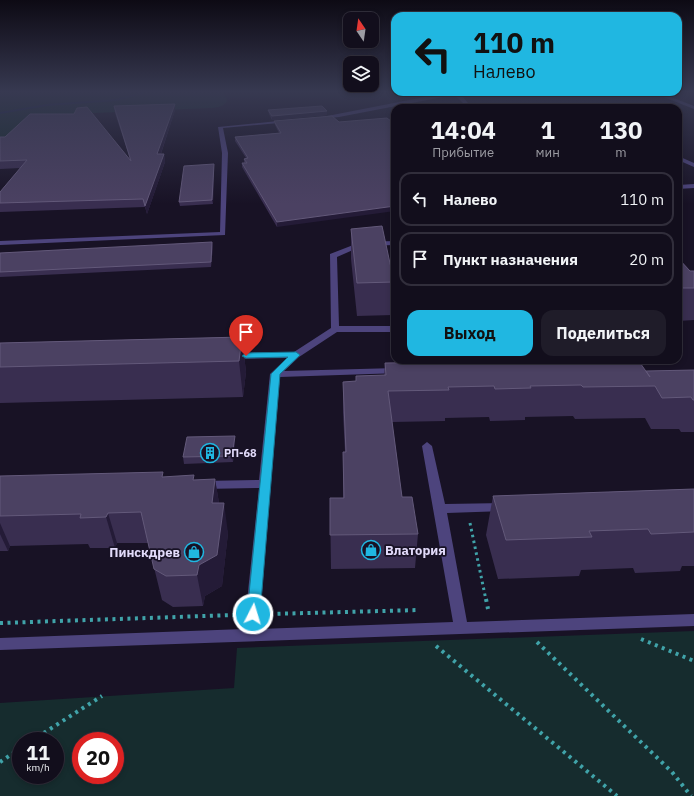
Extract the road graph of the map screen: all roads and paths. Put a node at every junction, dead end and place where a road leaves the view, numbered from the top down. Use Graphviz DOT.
graph roads {
  1 [pos="220,129"];
  2 [pos="682,160"];
  3 [pos="694,165"];
  4 [pos="694,186"];
  5 [pos="682,188"];
  6 [pos="0,243"];
  7 [pos="391,243"];
  8 [pos="335,329"];
  9 [pos="391,329"];
  10 [pos="296,355"];
  11 [pos="223,356"];
  12 [pos="403,371"];
  13 [pos="275,374"];
  14 [pos="427,446"];
  15 [pos="265,484"];
  16 [pos="195,485"];
  17 [pos="519,506"];
  18 [pos="440,509"];
  19 [pos="477,523"];
  20 [pos="488,609"];
  21 [pos="495,609"];
  22 [pos="426,610"];
  23 [pos="458,610"];
  24 [pos="253,614"];
  25 [pos="694,620"];
  26 [pos="0,623"];
  27 [pos="520,627"];
  28 [pos="461,628"];
  29 [pos="417,630"];
  30 [pos="251,635"];
  31 [pos="0,644"];
  32 [pos="102,696"];
  33 [pos="45,732"];
  34 [pos="12,754"];
  35 [pos="0,762"];
  36 [pos="618,796"];
  37 [pos="691,796"];
  1 -- 6 [label="lane"];
  2 -- 3 [label="lane"];
  4 -- 5 [label="lane"];
  7 -- 8 [label="lane"];
  8 -- 9 [label="lane"];
  8 -- 10 [label="lane"];
  10 -- 11 [label="lane"];
  10 -- 13 [label="lane"];
  12 -- 13 [label="lane"];
  13 -- 15 [label="lane"];
  14 -- 18 [label="lane"];
  15 -- 16 [label="lane"];
  15 -- 24 [label="lane"];
  17 -- 18 [label="lane"];
  18 -- 23 [label="lane"];
  19 -- 20 [label="path"];
  20 -- 21 [label="path"];
  20 -- 23 [label="path"];
  22 -- 24 [label="path"];
  23 -- 28 [label="lane"];
  24 -- 26 [label="path"];
  24 -- 30 [label="lane"];
  25 -- 27 [label="lane"];
  27 -- 28 [label="lane"];
  27 -- 37 [label="path"];
  28 -- 29 [label="lane"];
  29 -- 30 [label="lane"];
  29 -- 36 [label="path"];
  30 -- 31 [label="lane"];
  32 -- 33 [label="path"];
  34 -- 35 [label="path"];
}
